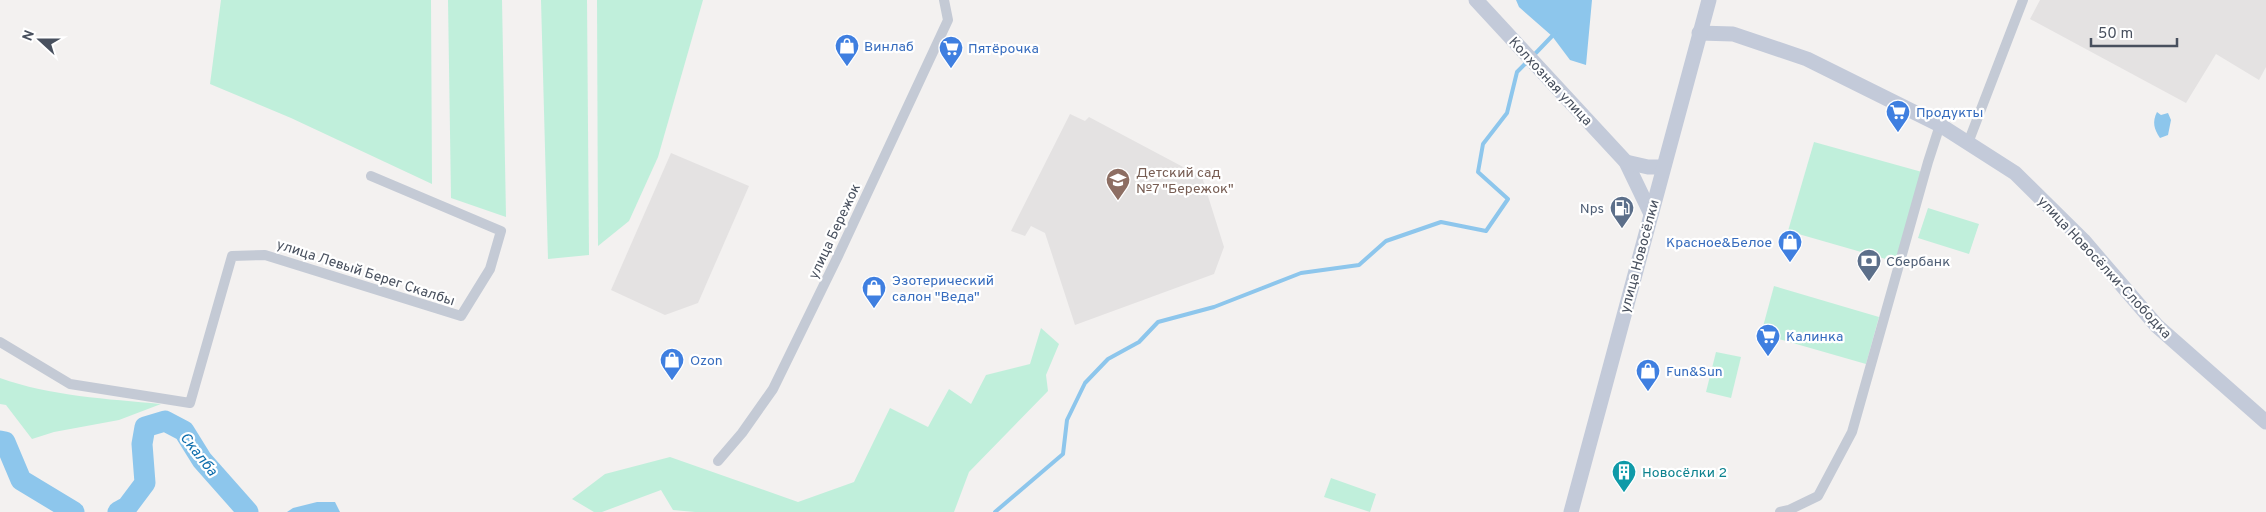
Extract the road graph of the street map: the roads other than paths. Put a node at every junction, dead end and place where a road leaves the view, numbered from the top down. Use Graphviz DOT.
graph roads {
  1 [pos="944,0"];
  2 [pos="1476,0"];
  3 [pos="1709,0"];
  4 [pos="2023,0"];
  5 [pos="1699,33"];
  6 [pos="1940,125"];
  7 [pos="1968,142"];
  8 [pos="1626,162"];
  9 [pos="1663,167"];
  10 [pos="371,176"];
  11 [pos="1651,214"];
  12 [pos="0,342"];
  13 [pos="2266,422"];
  14 [pos="718,461"];
  15 [pos="1571,512"];
  16 [pos="1780,512"];
  1 -- 14 [label="street, улица Бережок"];
  2 -- 8 [label="main road, Колхозная улица"];
  3 -- 5 [label="main road, улица Новосёлки"];
  4 -- 7 [label="street"];
  5 -- 6 [label="main road, улица Новосёлки-Слободка"];
  5 -- 9 [label="main road, улица Новосёлки"];
  6 -- 7 [label="main road, улица Новосёлки-Слободка"];
  6 -- 16 [label="street"];
  7 -- 13 [label="main road, улица Новосёлки-Слободка"];
  8 -- 9 [label="main road"];
  8 -- 11 [label="main road, Колхозная улица"];
  9 -- 11 [label="main road, улица Новосёлки"];
  10 -- 12 [label="street, улица Левый Берег Скалбы"];
  11 -- 15 [label="main road, улица Новосёлки"];
}
